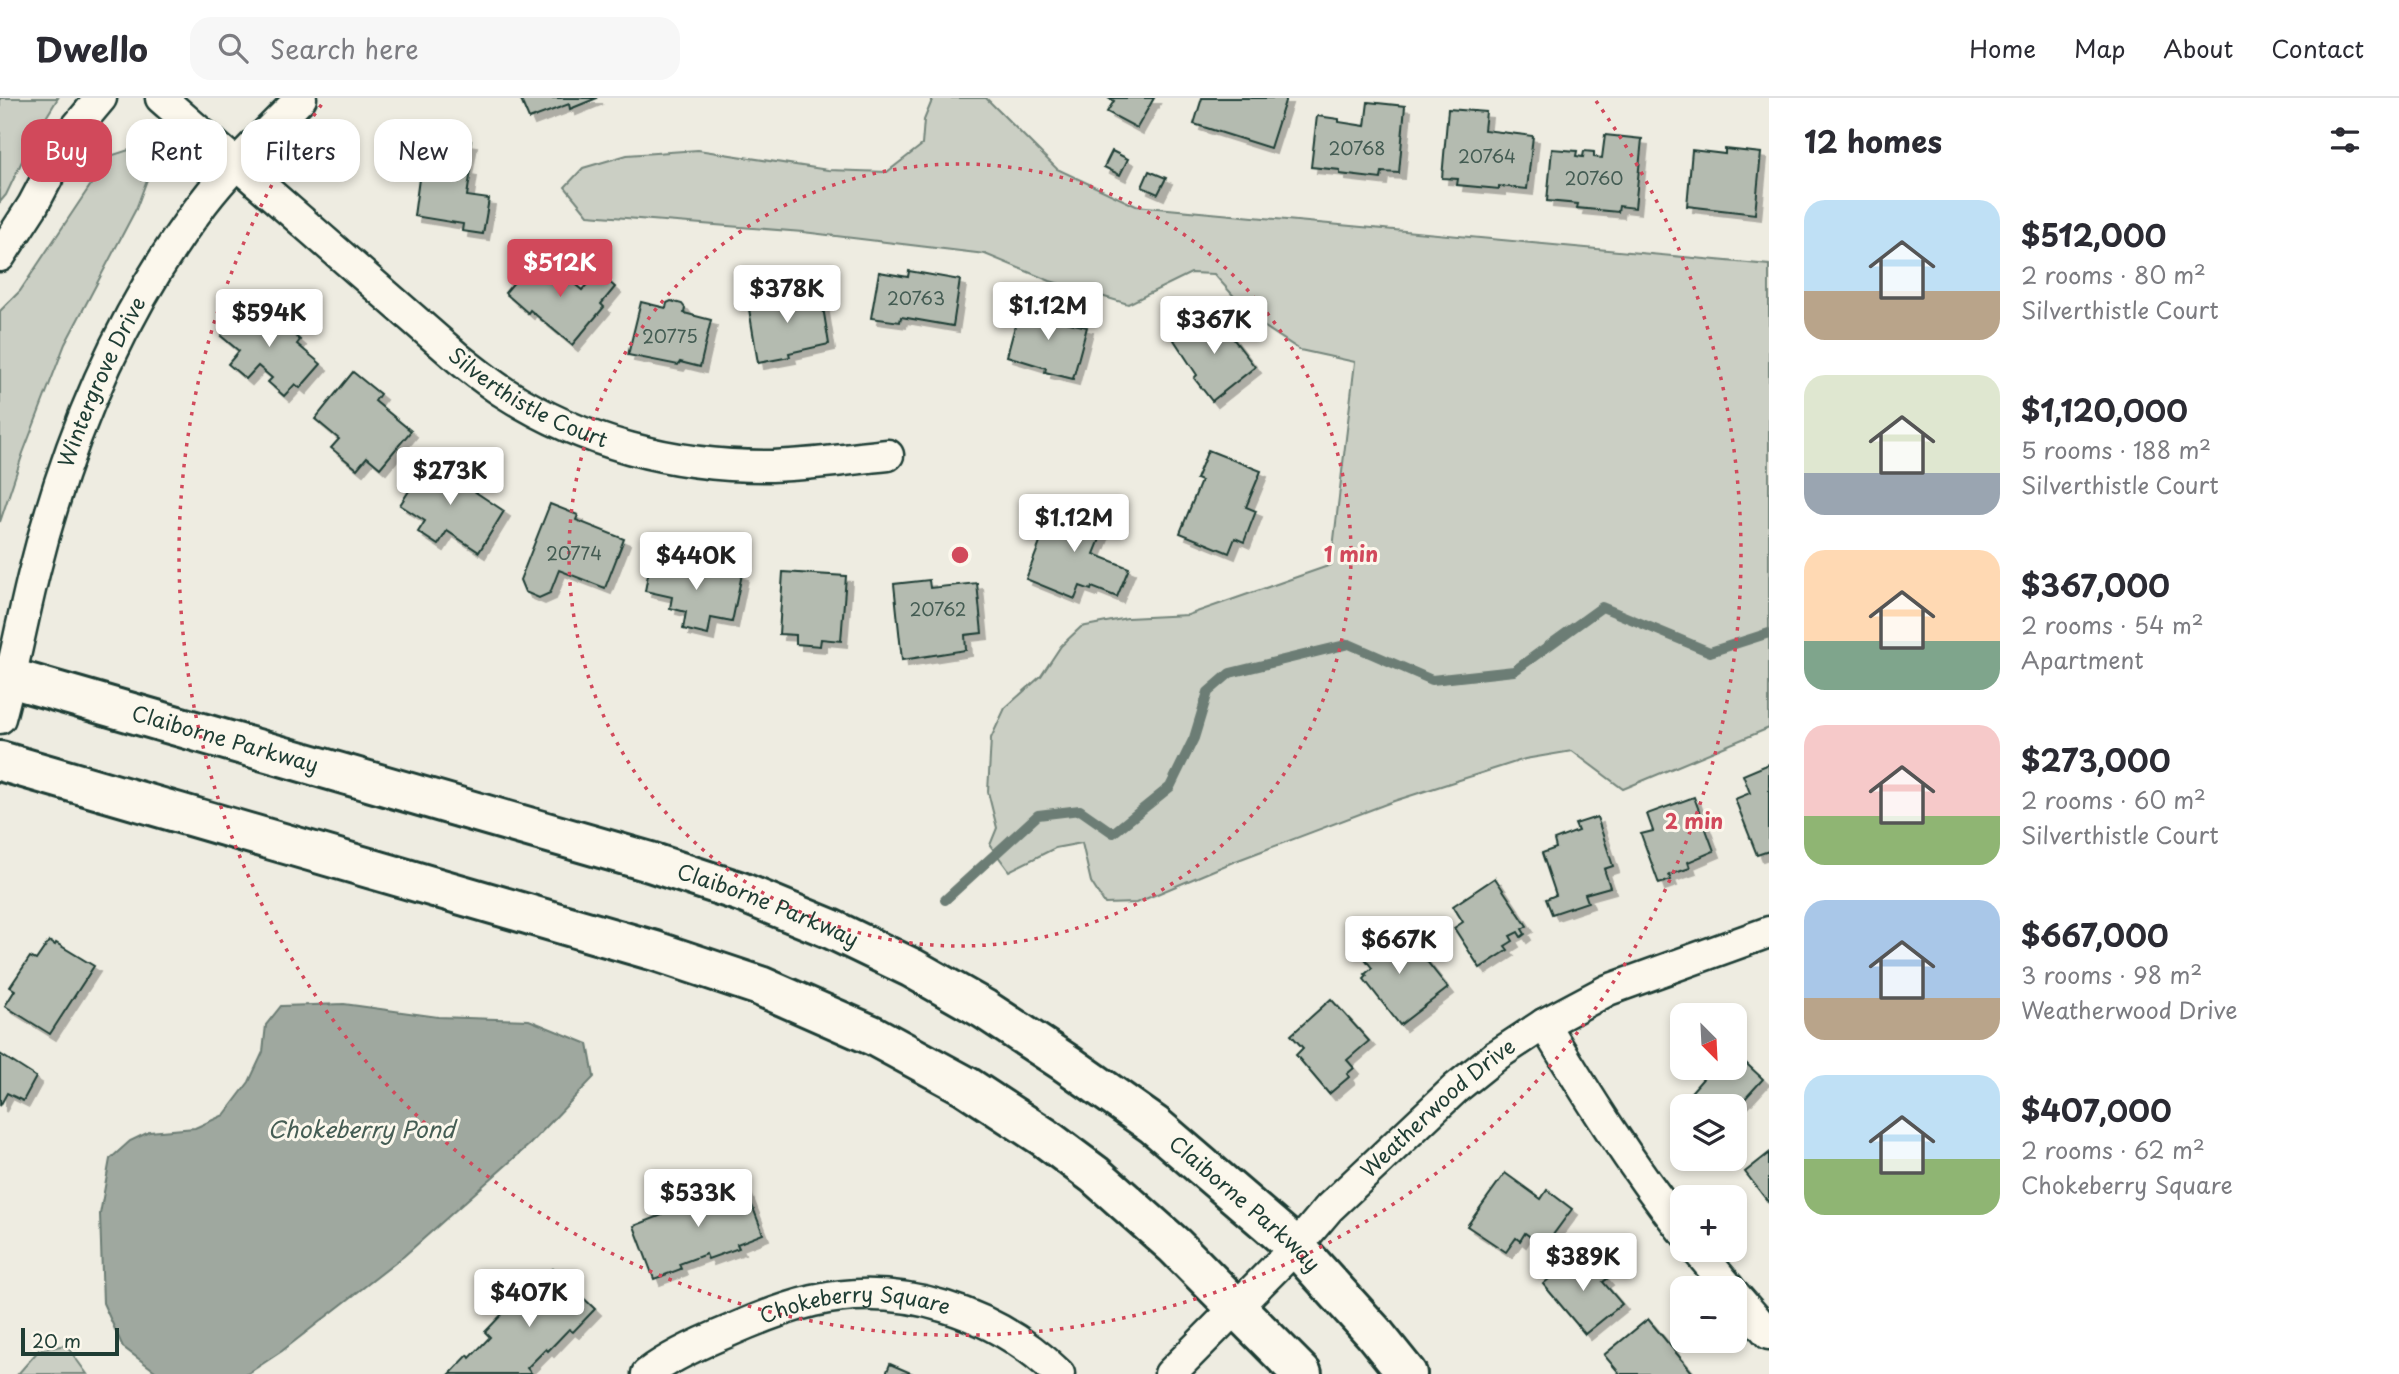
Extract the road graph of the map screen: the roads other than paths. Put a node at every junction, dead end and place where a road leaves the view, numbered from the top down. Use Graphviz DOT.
graph roads {
  1 [pos="101,98"];
  2 [pos="162,98"];
  3 [pos="301,98"];
  4 [pos="236,164"];
  5 [pos="0,256"];
  6 [pos="888,455"];
  7 [pos="5,676"];
  8 [pos="0,718"];
  9 [pos="0,761"];
  10 [pos="1769,932"];
  11 [pos="1544,1024"];
  12 [pos="1670,1215"];
  13 [pos="1296,1247"];
  14 [pos="1707,1262"];
  15 [pos="1719,1276"];
  16 [pos="1235,1306"];
  17 [pos="1747,1309"];
  18 [pos="1769,1334"];
  19 [pos="647,1374"];
  20 [pos="1059,1374"];
  21 [pos="1170,1374"];
  22 [pos="1302,1374"];
  23 [pos="1407,1374"];
  1 -- 5 [label="street"];
  2 -- 4 [label="street, Silverthistle Court"];
  3 -- 4 [label="street, Wintergrove Drive"];
  4 -- 6 [label="street, Silverthistle Court"];
  4 -- 7 [label="street, Wintergrove Drive"];
  7 -- 8 [label="street, Wintergrove Drive"];
  7 -- 13 [label="main road, Claiborne Parkway"];
  9 -- 16 [label="main road"];
  10 -- 11 [label="street, Weatherwood Drive"];
  11 -- 12 [label="street"];
  11 -- 13 [label="street, Weatherwood Drive"];
  13 -- 16 [label="street, Weatherwood Drive"];
  13 -- 23 [label="main road, Claiborne Parkway"];
  14 -- 15 [label="street"];
  16 -- 21 [label="street, Weatherwood Drive"];
  16 -- 22 [label="main road"];
  17 -- 18 [label="street"];
  19 -- 20 [label="street, Chokeberry Square"];
}
